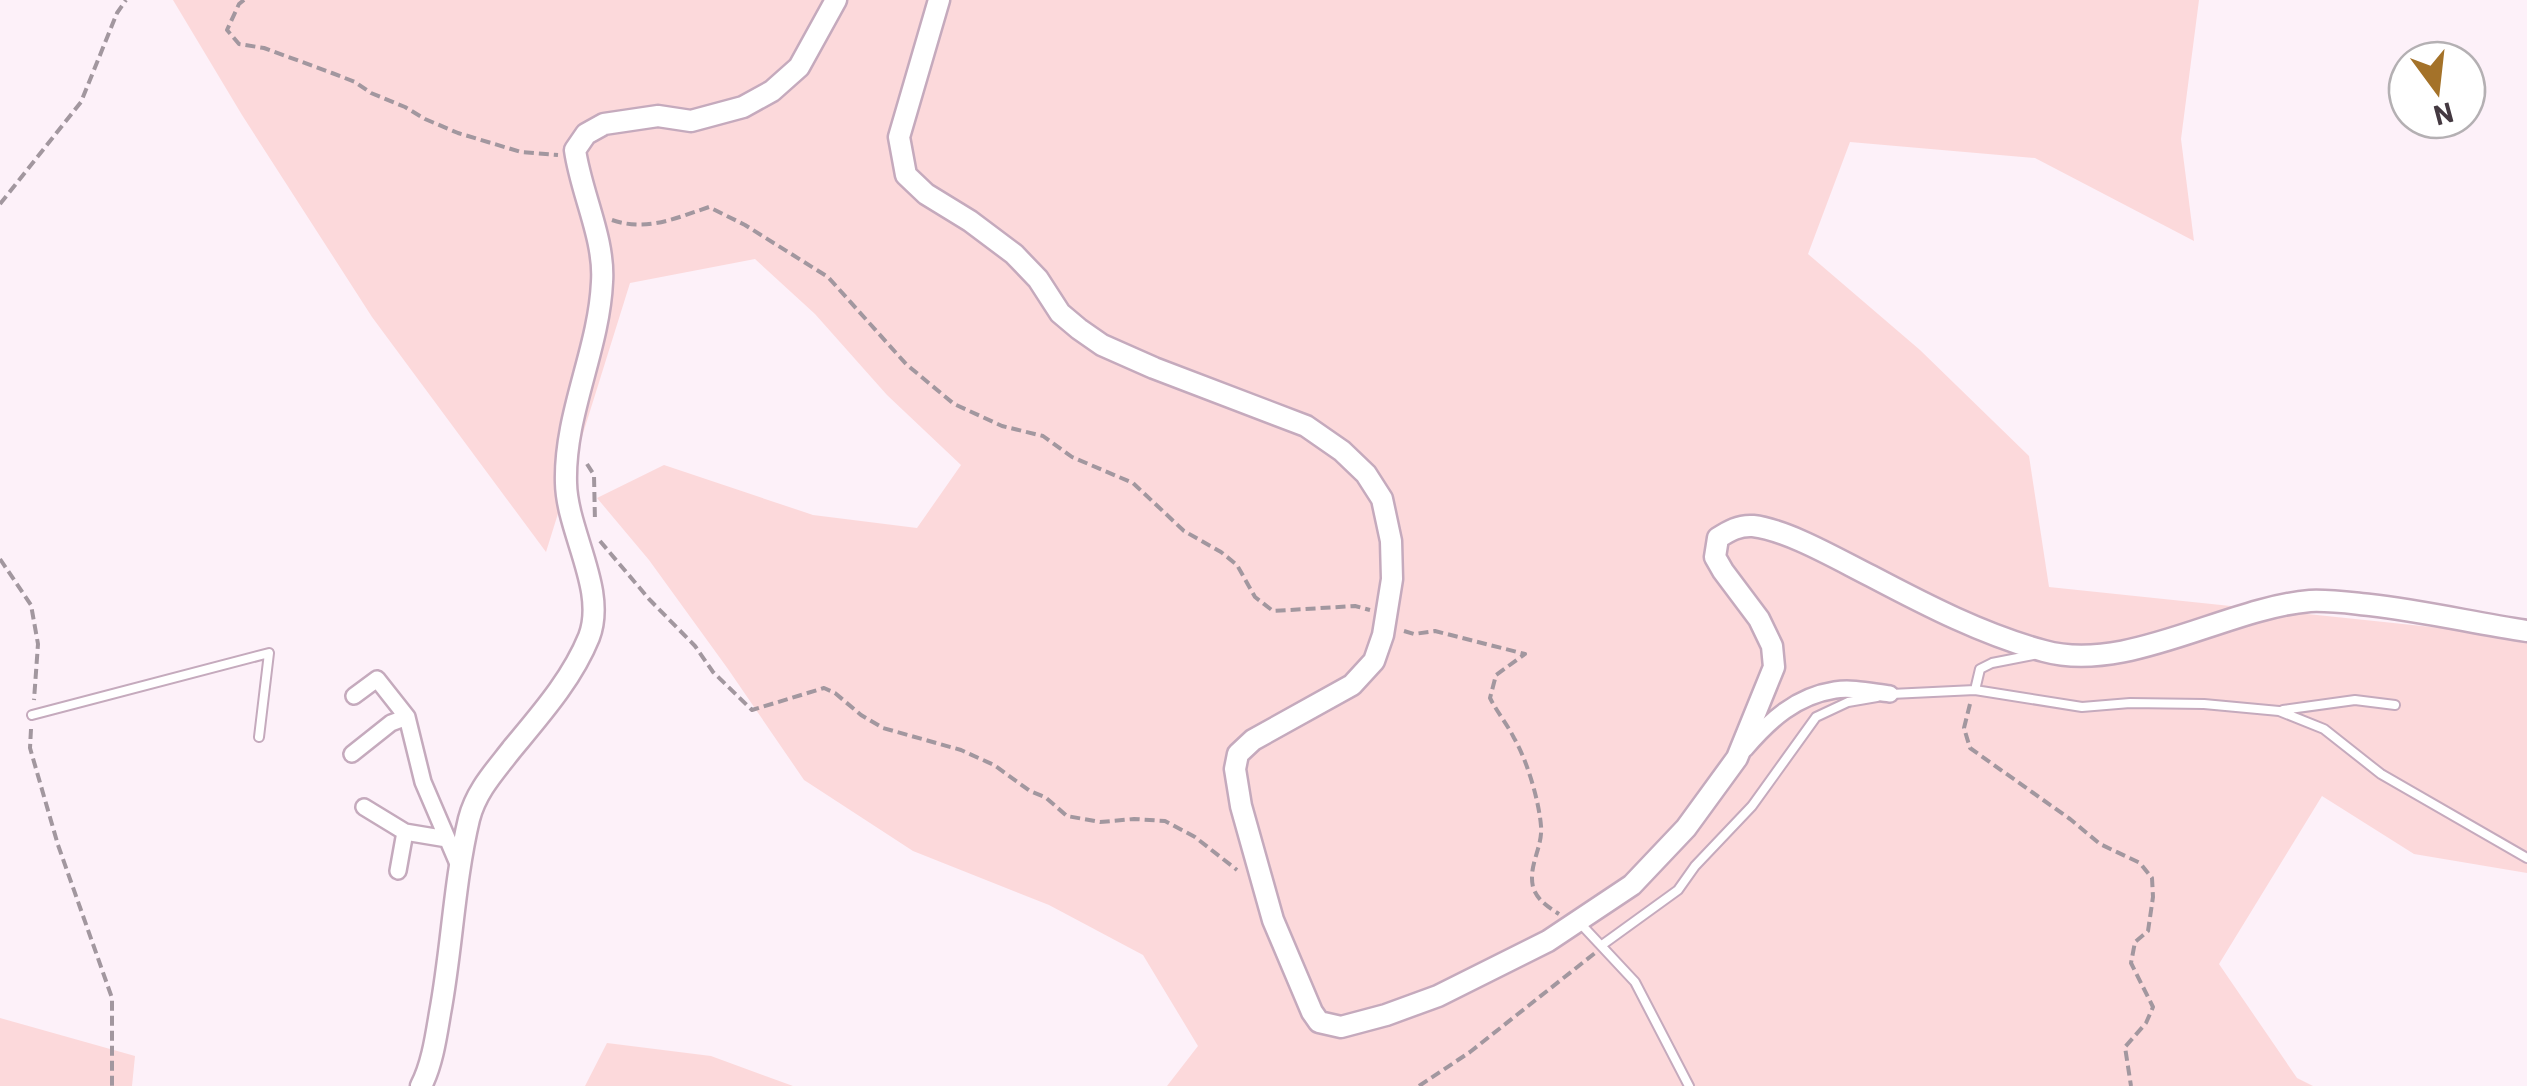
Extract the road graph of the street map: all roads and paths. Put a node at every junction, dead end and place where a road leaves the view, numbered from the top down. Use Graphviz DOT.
graph roads {
  1 [pos="126,0"];
  2 [pos="244,0"];
  3 [pos="836,0"];
  4 [pos="940,0"];
  5 [pos="576,156"];
  6 [pos="0,204"];
  7 [pos="589,212"];
  8 [pos="568,458"];
  9 [pos="0,558"];
  10 [pos="1385,621"];
  11 [pos="2527,630"];
  12 [pos="2047,652"];
  13 [pos="1975,690"];
  14 [pos="1890,694"];
  15 [pos="354,696"];
  16 [pos="2395,704"];
  17 [pos="2279,711"];
  18 [pos="32,715"];
  19 [pos="408,716"];
  20 [pos="259,736"];
  21 [pos="352,754"];
  22 [pos="1737,758"];
  23 [pos="364,807"];
  24 [pos="404,832"];
  25 [pos="448,840"];
  26 [pos="2527,858"];
  27 [pos="460,870"];
  28 [pos="398,871"];
  29 [pos="1243,873"];
  30 [pos="1575,923"];
  31 [pos="1602,945"];
  32 [pos="112,1086"];
  33 [pos="421,1086"];
  34 [pos="1419,1086"];
  35 [pos="1689,1086"];
  36 [pos="2131,1086"];
  1 -- 6 [label="path"];
  2 -- 5 [label="path"];
  3 -- 5 [label="street"];
  4 -- 10 [label="street"];
  5 -- 7 [label="street"];
  7 -- 8 [label="street"];
  7 -- 10 [label="path"];
  8 -- 27 [label="street"];
  8 -- 29 [label="path"];
  9 -- 18 [label="path"];
  10 -- 30 [label="path"];
  10 -- 30 [label="street"];
  11 -- 12 [label="street"];
  12 -- 13 [label="lane"];
  12 -- 22 [label="street"];
  13 -- 14 [label="lane"];
  13 -- 17 [label="lane"];
  13 -- 36 [label="path"];
  14 -- 22 [label="street"];
  14 -- 31 [label="lane"];
  15 -- 19 [label="street"];
  16 -- 17 [label="lane"];
  17 -- 26 [label="lane"];
  18 -- 20 [label="lane"];
  18 -- 32 [label="path"];
  19 -- 21 [label="street"];
  19 -- 25 [label="street"];
  22 -- 30 [label="street"];
  23 -- 24 [label="street"];
  24 -- 25 [label="street"];
  24 -- 28 [label="street"];
  25 -- 27 [label="street"];
  27 -- 33 [label="street"];
  30 -- 31 [label="lane"];
  31 -- 34 [label="path"];
  31 -- 35 [label="lane"];
}
